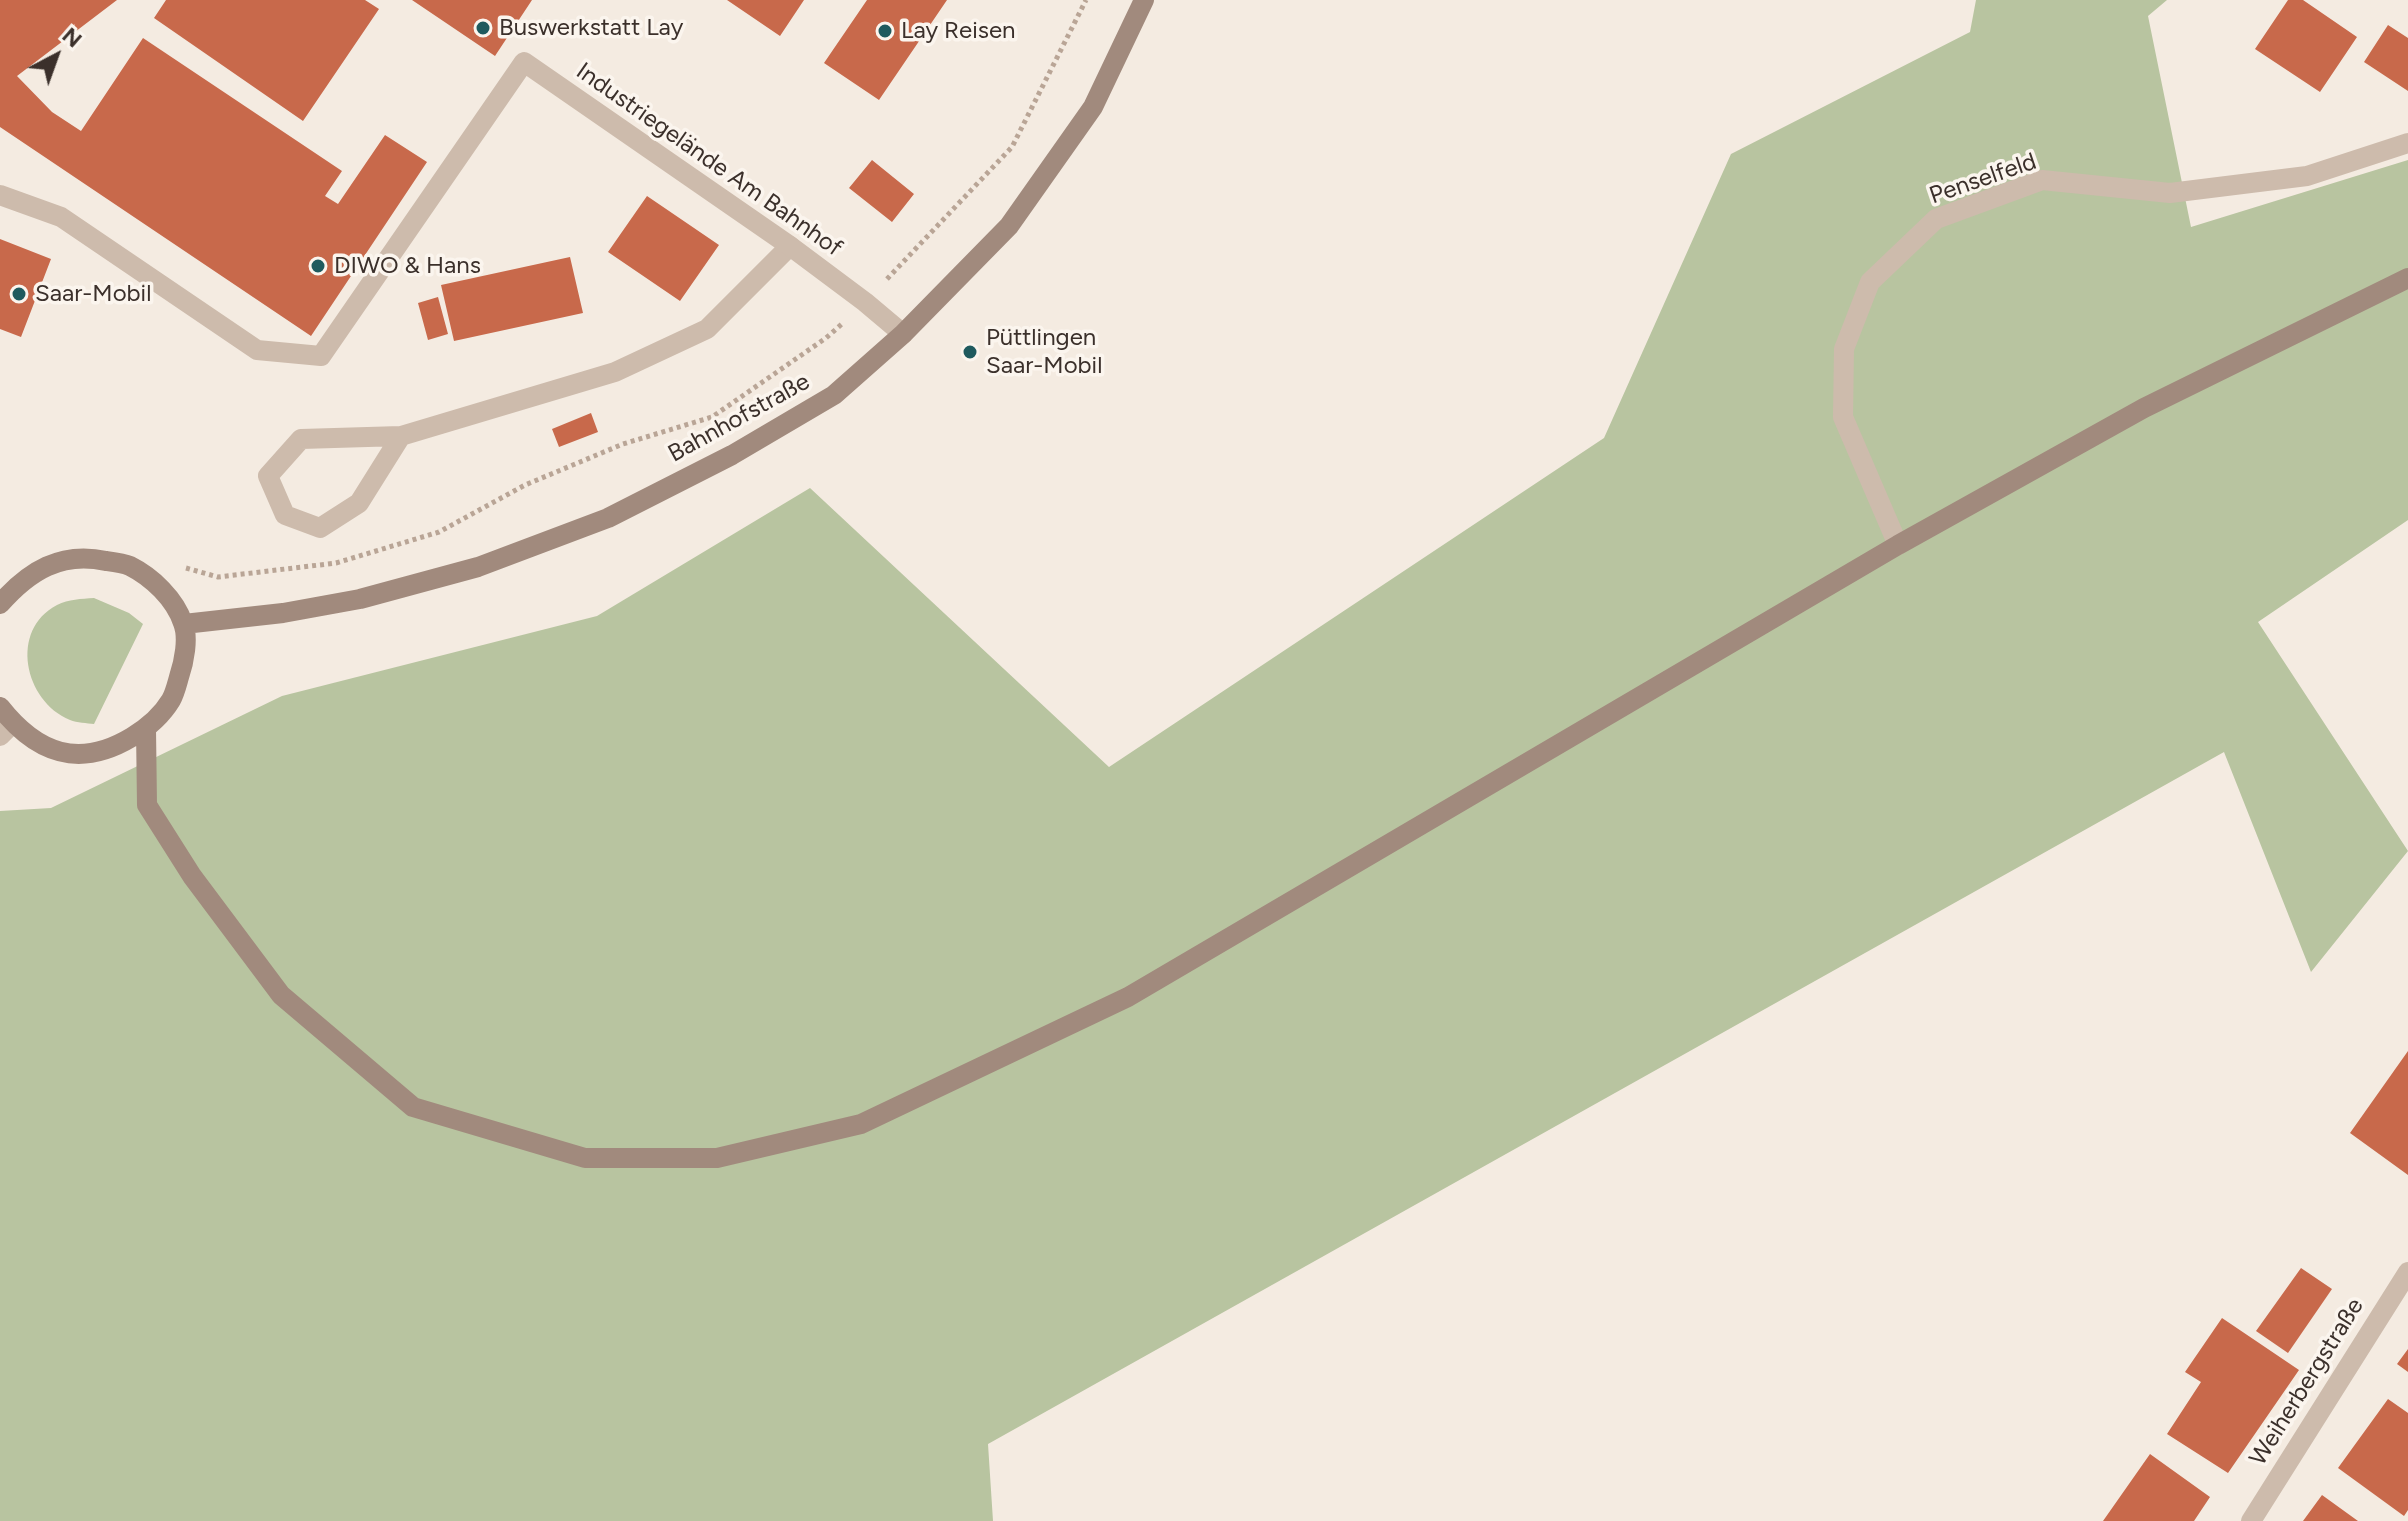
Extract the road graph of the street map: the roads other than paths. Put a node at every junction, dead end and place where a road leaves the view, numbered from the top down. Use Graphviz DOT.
graph roads {
  1 [pos="1144,0"];
  2 [pos="2408,143"];
  3 [pos="0,195"];
  4 [pos="790,246"];
  5 [pos="2408,278"];
  6 [pos="903,334"];
  7 [pos="401,436"];
  8 [pos="1898,545"];
  9 [pos="0,604"];
  10 [pos="184,624"];
  11 [pos="4,722"];
  12 [pos="146,729"];
  13 [pos="2408,1272"];
  14 [pos="2251,1521"];
  1 -- 6 [label="street, Bahnhofstraße"];
  2 -- 8 [label="street, Penselfeld"];
  3 -- 4 [label="street, Industriegelände Am Bahnhof"];
  4 -- 6 [label="street, Industriegelände Am Bahnhof"];
  4 -- 7 [label="street"];
  5 -- 8 [label="street"];
  6 -- 10 [label="street, Bahnhofstraße"];
  7 -- 7 [label="street"];
  8 -- 12 [label="street"];
  9 -- 10 [label="street"];
  10 -- 12 [label="street"];
  11 -- 12 [label="street"];
  13 -- 14 [label="street, Weiherbergstraße"];
}
